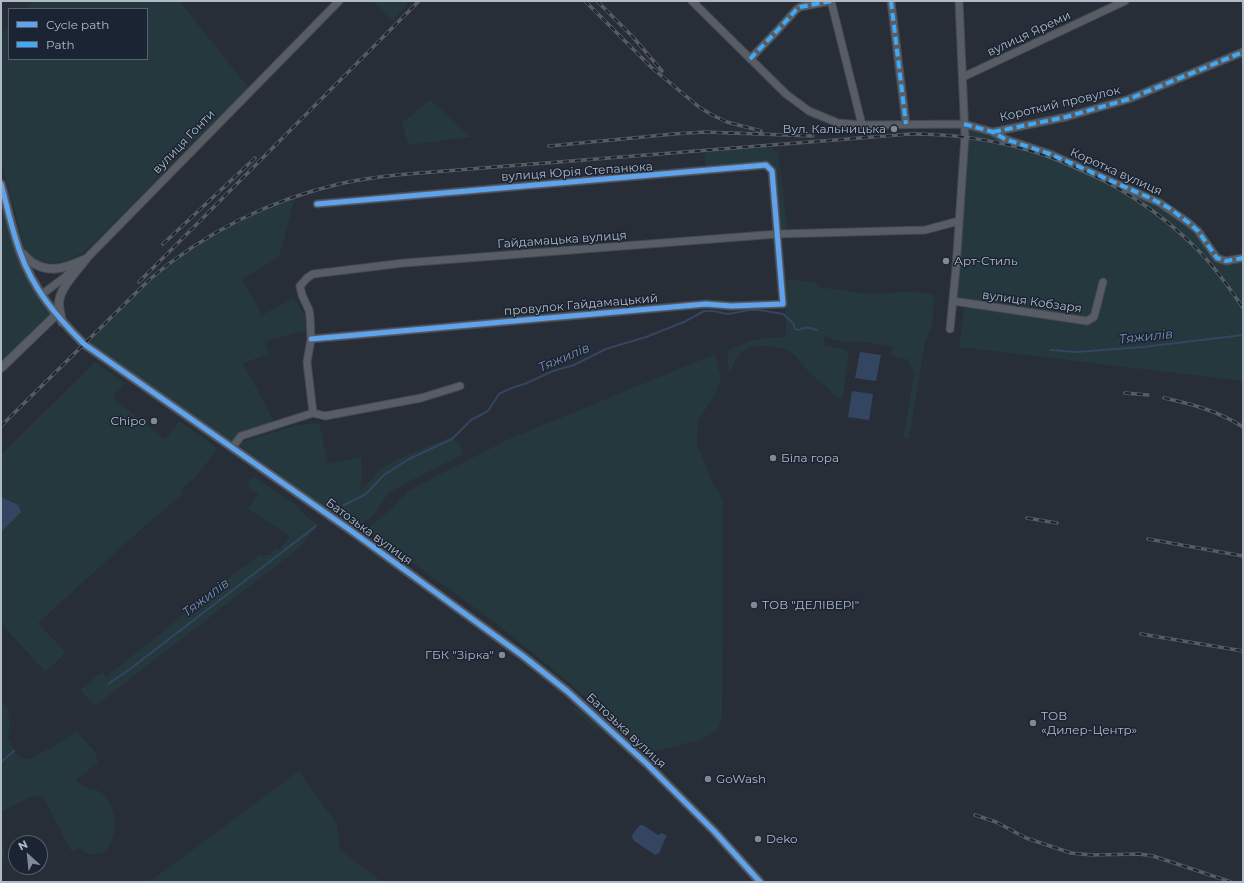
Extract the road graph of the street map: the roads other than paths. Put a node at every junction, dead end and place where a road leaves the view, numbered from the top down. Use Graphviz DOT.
graph roads {
  1 [pos="339,1"];
  2 [pos="692,1"];
  3 [pos="831,1"];
  4 [pos="891,1"];
  5 [pos="959,1"];
  6 [pos="1125,1"];
  7 [pos="798,4"];
  8 [pos="1243,52"];
  9 [pos="750,58"];
  10 [pos="963,77"];
  11 [pos="906,124"];
  12 [pos="964,124"];
  13 [pos="862,125"];
  14 [pos="993,132"];
  15 [pos="1,184"];
  16 [pos="317,204"];
  17 [pos="959,221"];
  18 [pos="778,234"];
  19 [pos="20,252"];
  20 [pos="1243,258"];
  21 [pos="86,259"];
  22 [pos="1103,282"];
  23 [pos="41,294"];
  24 [pos="954,302"];
  25 [pos="56,315"];
  26 [pos="62,322"];
  27 [pos="950,330"];
  28 [pos="311,339"];
  29 [pos="1,368"];
  30 [pos="460,386"];
  31 [pos="313,413"];
  32 [pos="232,448"];
  33 [pos="760,882"];
  1 -- 21 [label="street, вулиця Гонти"];
  2 -- 9 [label="street, Коротка вулиця"];
  3 -- 7 [label="street"];
  3 -- 13 [label="street"];
  4 -- 11 [label="street"];
  5 -- 10 [label="street"];
  6 -- 10 [label="street, вулиця Яреми"];
  7 -- 9 [label="street"];
  8 -- 14 [label="street, Короткий провулок"];
  9 -- 13 [label="street, Коротка вулиця"];
  10 -- 12 [label="street"];
  11 -- 12 [label="street, Коротка вулиця"];
  11 -- 13 [label="street, Коротка вулиця"];
  12 -- 14 [label="street, Коротка вулиця"];
  12 -- 17 [label="street"];
  14 -- 20 [label="street, Коротка вулиця"];
  15 -- 19 [label="street, Батозька вулиця"];
  16 -- 18 [label="street, вулиця Юрія Степанюка"];
  17 -- 18 [label="street, Гайдамацька вулиця"];
  17 -- 24 [label="street"];
  18 -- 28 [label="street, Гайдамацька вулиця"];
  18 -- 28 [label="street, провулок Гайдамацький"];
  19 -- 21 [label="street"];
  19 -- 23 [label="street, Батозька вулиця"];
  21 -- 23 [label="street, вулиця Гонти"];
  21 -- 26 [label="street"];
  22 -- 24 [label="street, вулиця Кобзаря"];
  23 -- 25 [label="street, Батозька вулиця"];
  24 -- 27 [label="street"];
  25 -- 26 [label="street, Батозька вулиця"];
  25 -- 29 [label="street"];
  26 -- 32 [label="street, Батозька вулиця"];
  28 -- 31 [label="street, Гайдамацька вулиця"];
  30 -- 31 [label="street"];
  31 -- 32 [label="street"];
  32 -- 33 [label="street, Батозька вулиця"];
}
